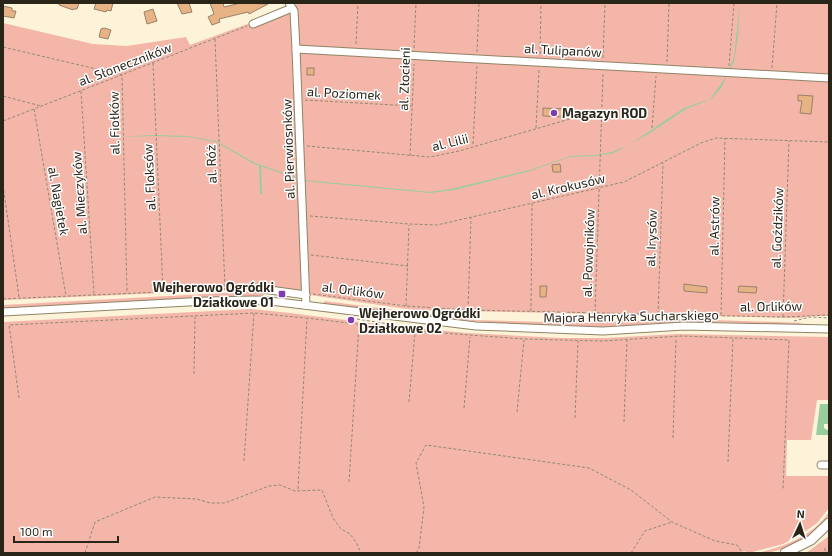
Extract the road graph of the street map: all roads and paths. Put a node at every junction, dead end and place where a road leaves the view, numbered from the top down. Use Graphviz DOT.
graph roads {
  1 [pos="358,3"];
  2 [pos="416,3"];
  3 [pos="479,3"];
  4 [pos="605,3"];
  5 [pos="669,3"];
  6 [pos="734,3"];
  7 [pos="777,3"];
  8 [pos="290,5"];
  9 [pos="253,24"];
  10 [pos="214,38"];
  11 [pos="3,47"];
  12 [pos="296,49"];
  13 [pos="356,52"];
  14 [pos="414,55"];
  15 [pos="477,58"];
  16 [pos="153,62"];
  17 [pos="603,65"];
  18 [pos="657,67"];
  19 [pos="667,68"];
  20 [pos="728,71"];
  21 [pos="771,74"];
  22 [pos="122,75"];
  23 [pos="829,78"];
  24 [pos="81,91"];
  25 [pos="3,96"];
  26 [pos="298,100"];
  27 [pos="41,106"];
  28 [pos="412,106"];
  29 [pos="34,109"];
  30 [pos="601,114"];
  31 [pos="3,121"];
  32 [pos="652,128"];
  33 [pos="724,137"];
  34 [pos="790,140"];
  35 [pos="829,142"];
  36 [pos="300,146"];
  37 [pos="473,146"];
  38 [pos="410,156"];
  39 [pos="663,163"];
  40 [pos="3,185"];
  41 [pos="599,188"];
  42 [pos="532,204"];
  43 [pos="303,215"];
  44 [pos="471,218"];
  45 [pos="409,224"];
  46 [pos="305,254"];
  47 [pos="408,266"];
  48 [pos="225,288"];
  49 [pos="255,288"];
  50 [pos="163,291"];
  51 [pos="127,293"];
  52 [pos="94,294"];
  53 [pos="306,294"];
  54 [pos="66,296"];
  55 [pos="19,298"];
  56 [pos="3,299"];
  57 [pos="306,305"];
  58 [pos="406,306"];
  59 [pos="468,310"];
  60 [pos="531,311"];
  61 [pos="3,312"];
  62 [pos="595,312"];
  63 [pos="254,313"];
  64 [pos="658,314"];
  65 [pos="721,315"];
  66 [pos="829,315"];
  67 [pos="195,316"];
  68 [pos="319,316"];
  69 [pos="782,317"];
  70 [pos="307,318"];
  71 [pos="829,318"];
  72 [pos="318,320"];
  73 [pos="794,321"];
  74 [pos="360,325"];
  75 [pos="829,329"];
  76 [pos="415,331"];
  77 [pos="470,336"];
  78 [pos="676,337"];
  79 [pos="733,338"];
  80 [pos="524,339"];
  81 [pos="627,340"];
  82 [pos="578,341"];
  83 [pos="194,374"];
  84 [pos="19,398"];
  85 [pos="409,402"];
  86 [pos="464,408"];
  87 [pos="517,412"];
  88 [pos="575,418"];
  89 [pos="624,422"];
  90 [pos="674,438"];
  91 [pos="244,461"];
  92 [pos="728,462"];
  93 [pos="821,465"];
  94 [pos="829,465"];
  95 [pos="349,482"];
  96 [pos="298,488"];
  97 [pos="783,489"];
  98 [pos="672,522"];
  99 [pos="829,523"];
  100 [pos="825,548"];
  101 [pos="829,551"];
  102 [pos="742,552"];
  103 [pos="85,553"];
  104 [pos="361,553"];
  105 [pos="416,553"];
  106 [pos="631,553"];
  107 [pos="785,553"];
  108 [pos="825,553"];
  1 -- 13 [label="path"];
  2 -- 14 [label="path, al. Złocieni"];
  3 -- 15 [label="path"];
  4 -- 17 [label="path, al. Powojników"];
  5 -- 19 [label="path"];
  6 -- 20 [label="path"];
  7 -- 21 [label="path"];
  8 -- 9 [label="street"];
  8 -- 12 [label="street, al. Pierwiosnków"];
  9 -- 10 [label="path, al. Słoneczników"];
  10 -- 16 [label="path, al. Słoneczników"];
  10 -- 48 [label="path, al. Róż"];
  11 -- 22 [label="path, al. Fiołków"];
  12 -- 13 [label="street, al. Tulipanów"];
  12 -- 26 [label="street, al. Pierwiosnków"];
  13 -- 14 [label="street, al. Tulipanów"];
  14 -- 15 [label="street, al. Tulipanów"];
  14 -- 28 [label="path, al. Złocieni"];
  15 -- 17 [label="street, al. Tulipanów"];
  15 -- 37 [label="path"];
  16 -- 22 [label="path, al. Słoneczników"];
  16 -- 50 [label="path, al. Floksów"];
  17 -- 18 [label="street, al. Tulipanów"];
  17 -- 30 [label="path, al. Powojników"];
  18 -- 19 [label="street, al. Tulipanów"];
  18 -- 32 [label="path"];
  19 -- 20 [label="street, al. Tulipanów"];
  20 -- 21 [label="street, al. Tulipanów"];
  21 -- 23 [label="street, al. Tulipanów"];
  22 -- 24 [label="path, al. Słoneczników"];
  22 -- 51 [label="path, al. Fiołków"];
  24 -- 27 [label="path, al. Słoneczników"];
  24 -- 52 [label="path, al. Mieczyków"];
  25 -- 27 [label="path"];
  26 -- 28 [label="path, al. Poziomek"];
  26 -- 36 [label="street, al. Pierwiosnków"];
  27 -- 29 [label="path, al. Słoneczników"];
  28 -- 38 [label="path, al. Złocieni"];
  29 -- 31 [label="path, al. Słoneczników"];
  29 -- 54 [label="path, al. Nagietek"];
  30 -- 37 [label="path, al. Lilii"];
  30 -- 41 [label="path, al. Powojników"];
  33 -- 34 [label="path, al. Krokusów"];
  33 -- 39 [label="path, al. Krokusów"];
  33 -- 65 [label="path, al. Astrów"];
  34 -- 35 [label="path, al. Krokusów"];
  34 -- 69 [label="path, al. Goździków"];
  36 -- 38 [label="path, al. Lilii"];
  36 -- 43 [label="street, al. Pierwiosnków"];
  37 -- 38 [label="path, al. Lilii"];
  39 -- 41 [label="path, al. Krokusów"];
  39 -- 64 [label="path, al. Irysów"];
  40 -- 55 [label="path"];
  41 -- 42 [label="path, al. Krokusów"];
  41 -- 62 [label="path, al. Powojników"];
  42 -- 44 [label="path, al. Krokusów"];
  42 -- 60 [label="path"];
  43 -- 45 [label="path, al. Krokusów"];
  43 -- 46 [label="street, al. Pierwiosnków"];
  44 -- 45 [label="path, al. Krokusów"];
  44 -- 59 [label="path"];
  45 -- 47 [label="path"];
  46 -- 47 [label="path"];
  46 -- 53 [label="street, al. Pierwiosnków"];
  47 -- 58 [label="path"];
  48 -- 49 [label="path"];
  48 -- 50 [label="path"];
  49 -- 53 [label="street"];
  50 -- 51 [label="path"];
  51 -- 52 [label="path"];
  52 -- 54 [label="path"];
  53 -- 57 [label="street, al. Pierwiosnków"];
  53 -- 58 [label="path, al. Orlików"];
  54 -- 55 [label="path"];
  55 -- 56 [label="path"];
  57 -- 61 [label="street, Majora Henryka Sucharskiego"];
  57 -- 75 [label="street, Majora Henryka Sucharskiego"];
  58 -- 59 [label="path, al. Orlików"];
  59 -- 60 [label="path, al. Orlików"];
  60 -- 62 [label="path, al. Orlików"];
  62 -- 64 [label="path, al. Orlików"];
  63 -- 67 [label="path"];
  63 -- 70 [label="path"];
  63 -- 91 [label="path"];
  64 -- 65 [label="path, al. Orlików"];
  65 -- 69 [label="path, al. Orlików"];
  66 -- 69 [label="path, al. Orlików"];
  67 -- 83 [label="path"];
  67 -- 84 [label="path"];
  68 -- 72 [label="path"];
  70 -- 72 [label="path"];
  70 -- 96 [label="path"];
  71 -- 73 [label="path"];
  72 -- 74 [label="path"];
  74 -- 76 [label="path"];
  74 -- 95 [label="path"];
  76 -- 77 [label="path"];
  76 -- 85 [label="path"];
  77 -- 80 [label="path"];
  77 -- 86 [label="path"];
  78 -- 79 [label="path"];
  78 -- 81 [label="path"];
  78 -- 90 [label="path"];
  79 -- 92 [label="path"];
  79 -- 97 [label="path"];
  80 -- 82 [label="path"];
  80 -- 87 [label="path"];
  81 -- 82 [label="path"];
  81 -- 89 [label="path"];
  82 -- 88 [label="path"];
  93 -- 94 [label="street"];
  98 -- 102 [label="path"];
  98 -- 105 [label="path"];
  98 -- 106 [label="path"];
  99 -- 107 [label="main road"];
  100 -- 108 [label="path"];
  101 -- 108 [label="path"];
  103 -- 104 [label="path"];
}
